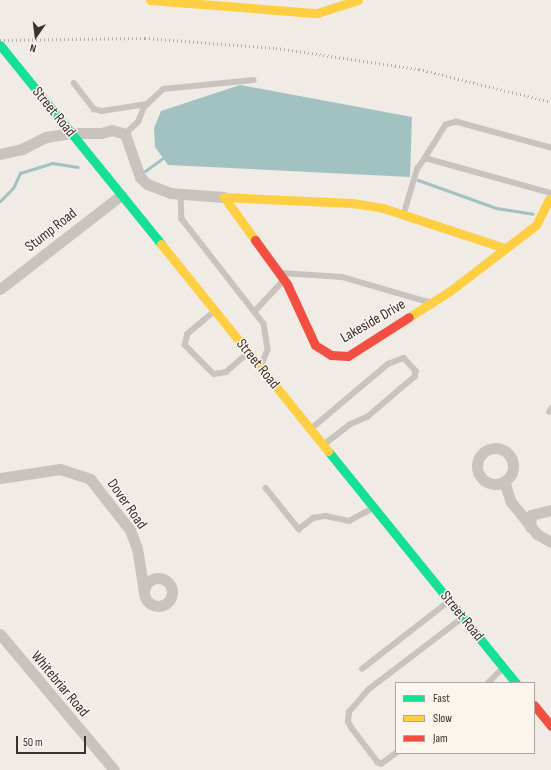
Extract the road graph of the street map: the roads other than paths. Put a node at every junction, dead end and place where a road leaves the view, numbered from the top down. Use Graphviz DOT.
graph roads {
  1 [pos="150,0"];
  2 [pos="358,0"];
  3 [pos="190,1"];
  4 [pos="0,45"];
  5 [pos="254,80"];
  6 [pos="74,83"];
  7 [pos="147,104"];
  8 [pos="71,133"];
  9 [pos="125,134"];
  10 [pos="551,148"];
  11 [pos="0,154"];
  12 [pos="425,158"];
  13 [pos="181,194"];
  14 [pos="121,195"];
  15 [pos="550,196"];
  16 [pos="224,197"];
  17 [pos="404,215"];
  18 [pos="506,248"];
  19 [pos="282,277"];
  20 [pos="0,289"];
  21 [pos="432,303"];
  22 [pos="215,311"];
  23 [pos="255,311"];
  24 [pos="249,352"];
  25 [pos="261,367"];
  26 [pos="310,429"];
  27 [pos="324,445"];
  28 [pos="0,478"];
  29 [pos="504,480"];
  30 [pos="266,488"];
  31 [pos="374,508"];
  32 [pos="551,510"];
  33 [pos="530,522"];
  34 [pos="551,542"];
  35 [pos="144,592"];
  36 [pos="450,601"];
  37 [pos="463,618"];
  38 [pos="0,634"];
  39 [pos="362,668"];
  40 [pos="504,668"];
  41 [pos="489,682"];
  42 [pos="515,682"];
  43 [pos="535,706"];
  44 [pos="549,721"];
  45 [pos="396,754"];
  46 [pos="114,770"];
  1 -- 3 [label="street"];
  2 -- 3 [label="street"];
  4 -- 8 [label="street, Street Road"];
  5 -- 7 [label="lane"];
  6 -- 7 [label="lane"];
  7 -- 9 [label="lane"];
  8 -- 9 [label="street"];
  8 -- 11 [label="street"];
  8 -- 14 [label="street, Street Road"];
  9 -- 13 [label="street"];
  10 -- 12 [label="lane"];
  12 -- 15 [label="lane"];
  12 -- 17 [label="lane"];
  13 -- 16 [label="street"];
  13 -- 23 [label="lane"];
  14 -- 20 [label="street, Stump Road"];
  14 -- 22 [label="street, Street Road"];
  15 -- 18 [label="street, Lakeside Drive"];
  16 -- 17 [label="street"];
  16 -- 19 [label="street, Lakeside Drive"];
  17 -- 18 [label="street"];
  18 -- 21 [label="street, Lakeside Drive"];
  19 -- 21 [label="lane"];
  19 -- 21 [label="street, Lakeside Drive"];
  19 -- 23 [label="lane"];
  22 -- 24 [label="street, Street Road"];
  22 -- 24 [label="lane"];
  23 -- 25 [label="lane"];
  24 -- 25 [label="street, Street Road"];
  25 -- 26 [label="street, Street Road"];
  26 -- 27 [label="street, Street Road"];
  26 -- 27 [label="lane"];
  27 -- 31 [label="street, Street Road"];
  28 -- 35 [label="street, Dover Road"];
  29 -- 33 [label="street"];
  30 -- 31 [label="lane"];
  31 -- 36 [label="street, Street Road"];
  32 -- 33 [label="street"];
  33 -- 34 [label="street"];
  36 -- 37 [label="street, Street Road"];
  36 -- 39 [label="lane"];
  37 -- 40 [label="street, Street Road"];
  37 -- 45 [label="lane"];
  38 -- 46 [label="street, Whitebriar Road"];
  40 -- 41 [label="lane"];
  40 -- 42 [label="street, Street Road"];
  43 -- 44 [label="street"];
}
